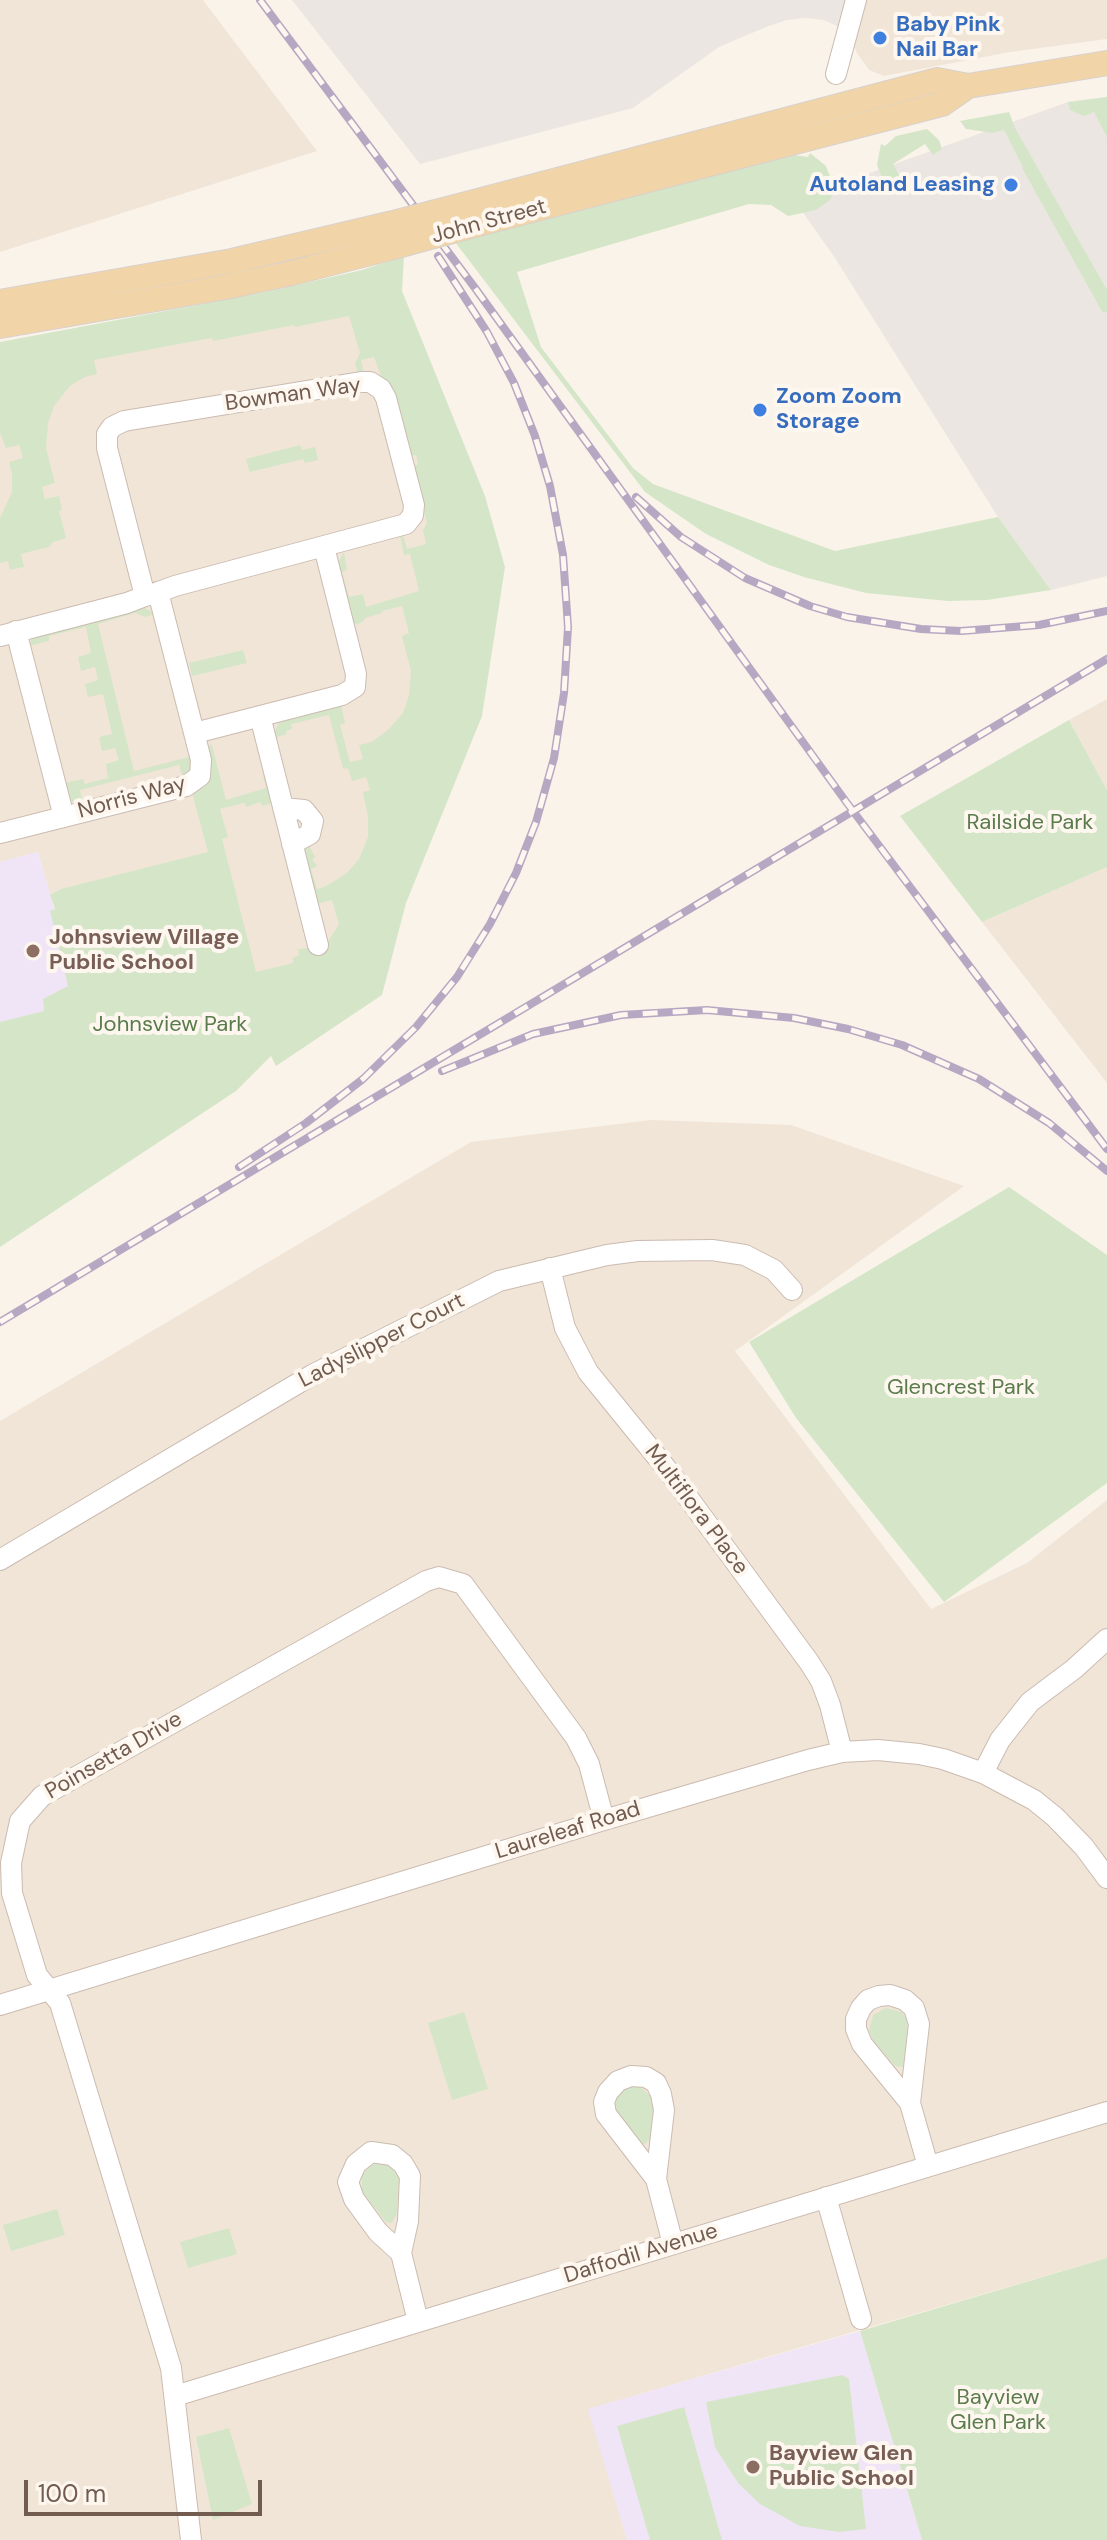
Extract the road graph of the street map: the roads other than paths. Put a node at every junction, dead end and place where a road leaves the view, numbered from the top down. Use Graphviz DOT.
graph roads {
  1 [pos="856,0"];
  2 [pos="1107,63"];
  3 [pos="836,74"];
  4 [pos="390,236"];
  5 [pos="0,302"];
  6 [pos="0,326"];
  7 [pos="324,547"];
  8 [pos="152,594"];
  9 [pos="8,634"];
  10 [pos="260,716"];
  11 [pos="195,733"];
  12 [pos="64,817"];
  13 [pos="0,833"];
  14 [pos="318,945"];
  15 [pos="550,1268"];
  16 [pos="792,1290"];
  17 [pos="0,1560"];
  18 [pos="1107,1639"];
  19 [pos="842,1752"];
  20 [pos="983,1773"];
  21 [pos="604,1820"];
  22 [pos="1107,1878"];
  23 [pos="50,1991"];
  24 [pos="0,2005"];
  25 [pos="910,2103"];
  26 [pos="1107,2112"];
  27 [pos="928,2166"];
  28 [pos="656,2179"];
  29 [pos="826,2197"];
  30 [pos="673,2244"];
  31 [pos="401,2253"];
  32 [pos="861,2319"];
  33 [pos="418,2321"];
  34 [pos="175,2396"];
  35 [pos="191,2540"];
  1 -- 3 [label="street"];
  2 -- 4 [label="main road, John Street, bridge"];
  4 -- 5 [label="main road, John Street"];
  4 -- 6 [label="main road, John Street"];
  7 -- 8 [label="street, Bowman Way"];
  7 -- 8 [label="street, Bowman Way"];
  7 -- 10 [label="street"];
  8 -- 9 [label="street, Bowman Way"];
  8 -- 11 [label="street, Norris Way"];
  9 -- 12 [label="street, Norris Way"];
  10 -- 11 [label="street"];
  10 -- 14 [label="street"];
  11 -- 12 [label="street, Norris Way"];
  12 -- 13 [label="street"];
  15 -- 16 [label="street, Ladyslipper Court"];
  15 -- 17 [label="street, Ladyslipper Court"];
  15 -- 19 [label="street, Multiflora Place"];
  18 -- 20 [label="street"];
  19 -- 20 [label="street, Laureleaf Road"];
  19 -- 21 [label="street, Laureleaf Road"];
  20 -- 22 [label="street, Laureleaf Road"];
  21 -- 23 [label="street, Laureleaf Road"];
  21 -- 23 [label="street, Poinsetta Drive"];
  23 -- 24 [label="street, Laureleaf Road"];
  23 -- 34 [label="street, Poinsetta Drive"];
  25 -- 25 [label="street"];
  25 -- 27 [label="street"];
  26 -- 27 [label="street, Daffodil Avenue"];
  27 -- 29 [label="street, Daffodil Avenue"];
  28 -- 28 [label="street"];
  28 -- 30 [label="street"];
  29 -- 30 [label="street, Daffodil Avenue"];
  29 -- 32 [label="street"];
  30 -- 33 [label="street, Daffodil Avenue"];
  31 -- 31 [label="street"];
  31 -- 33 [label="street"];
  33 -- 34 [label="street, Daffodil Avenue"];
  34 -- 35 [label="street, Poinsetta Drive"];
}
